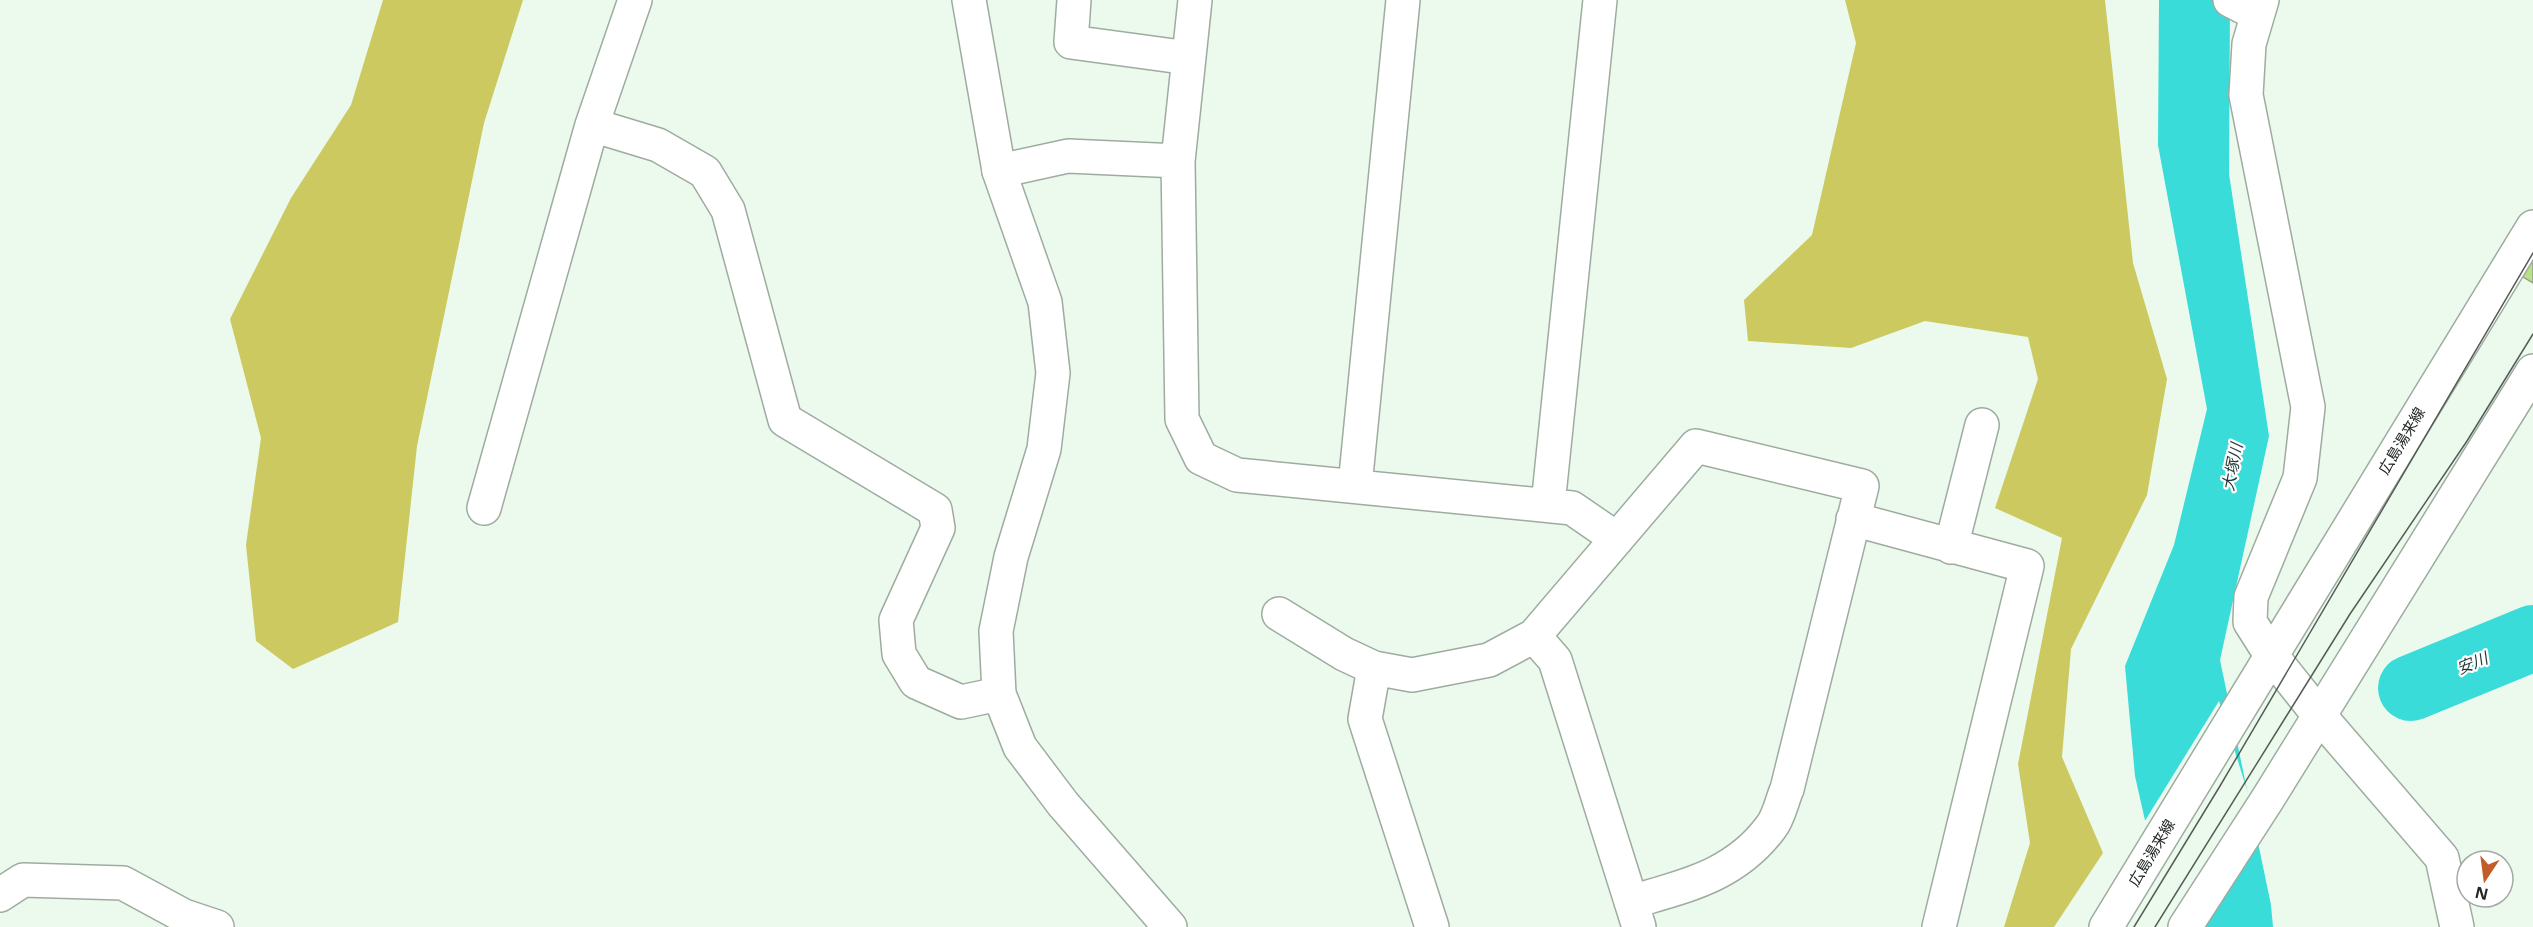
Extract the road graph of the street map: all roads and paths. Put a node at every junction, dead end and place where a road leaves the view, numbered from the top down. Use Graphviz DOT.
graph roads {
  1 [pos="635,0"];
  2 [pos="969,0"];
  3 [pos="1074,0"];
  4 [pos="1195,0"];
  5 [pos="1403,0"];
  6 [pos="1599,0"];
  7 [pos="2247,5"];
  8 [pos="1189,58"];
  9 [pos="592,125"];
  10 [pos="1178,160"];
  11 [pos="999,171"];
  12 [pos="2533,227"];
  13 [pos="2533,371"];
  14 [pos="1982,425"];
  15 [pos="1355,486"];
  16 [pos="1548,506"];
  17 [pos="484,508"];
  18 [pos="1853,519"];
  19 [pos="1617,539"];
  20 [pos="1952,546"];
  21 [pos="1279,614"];
  22 [pos="1534,636"];
  23 [pos="2271,655"];
  24 [pos="1374,668"];
  25 [pos="999,694"];
  26 [pos="2318,714"];
  27 [pos="0,895"];
  28 [pos="1635,915"];
  29 [pos="217,927"];
  30 [pos="1170,927"];
  31 [pos="1432,927"];
  32 [pos="1939,927"];
  33 [pos="2106,927"];
  34 [pos="2185,927"];
  35 [pos="2457,927"];
  1 -- 9 [label="street"];
  2 -- 11 [label="street"];
  3 -- 8 [label="street"];
  4 -- 8 [label="street"];
  5 -- 15 [label="street"];
  6 -- 16 [label="street"];
  7 -- 23 [label="street"];
  8 -- 10 [label="street"];
  9 -- 17 [label="street"];
  9 -- 25 [label="street"];
  10 -- 11 [label="street"];
  10 -- 15 [label="street"];
  11 -- 25 [label="street"];
  12 -- 23 [label="street, 広島湯来線"];
  13 -- 26 [label="street"];
  14 -- 20 [label="street"];
  15 -- 16 [label="street"];
  16 -- 19 [label="street"];
  18 -- 19 [label="street"];
  18 -- 20 [label="street"];
  18 -- 28 [label="street"];
  19 -- 22 [label="street"];
  20 -- 32 [label="street"];
  21 -- 24 [label="street"];
  22 -- 24 [label="street"];
  22 -- 28 [label="street"];
  23 -- 26 [label="street"];
  23 -- 33 [label="street, 広島湯来線"];
  24 -- 31 [label="street"];
  25 -- 30 [label="street"];
  26 -- 34 [label="street"];
  26 -- 35 [label="street"];
  27 -- 29 [label="street"];
}
